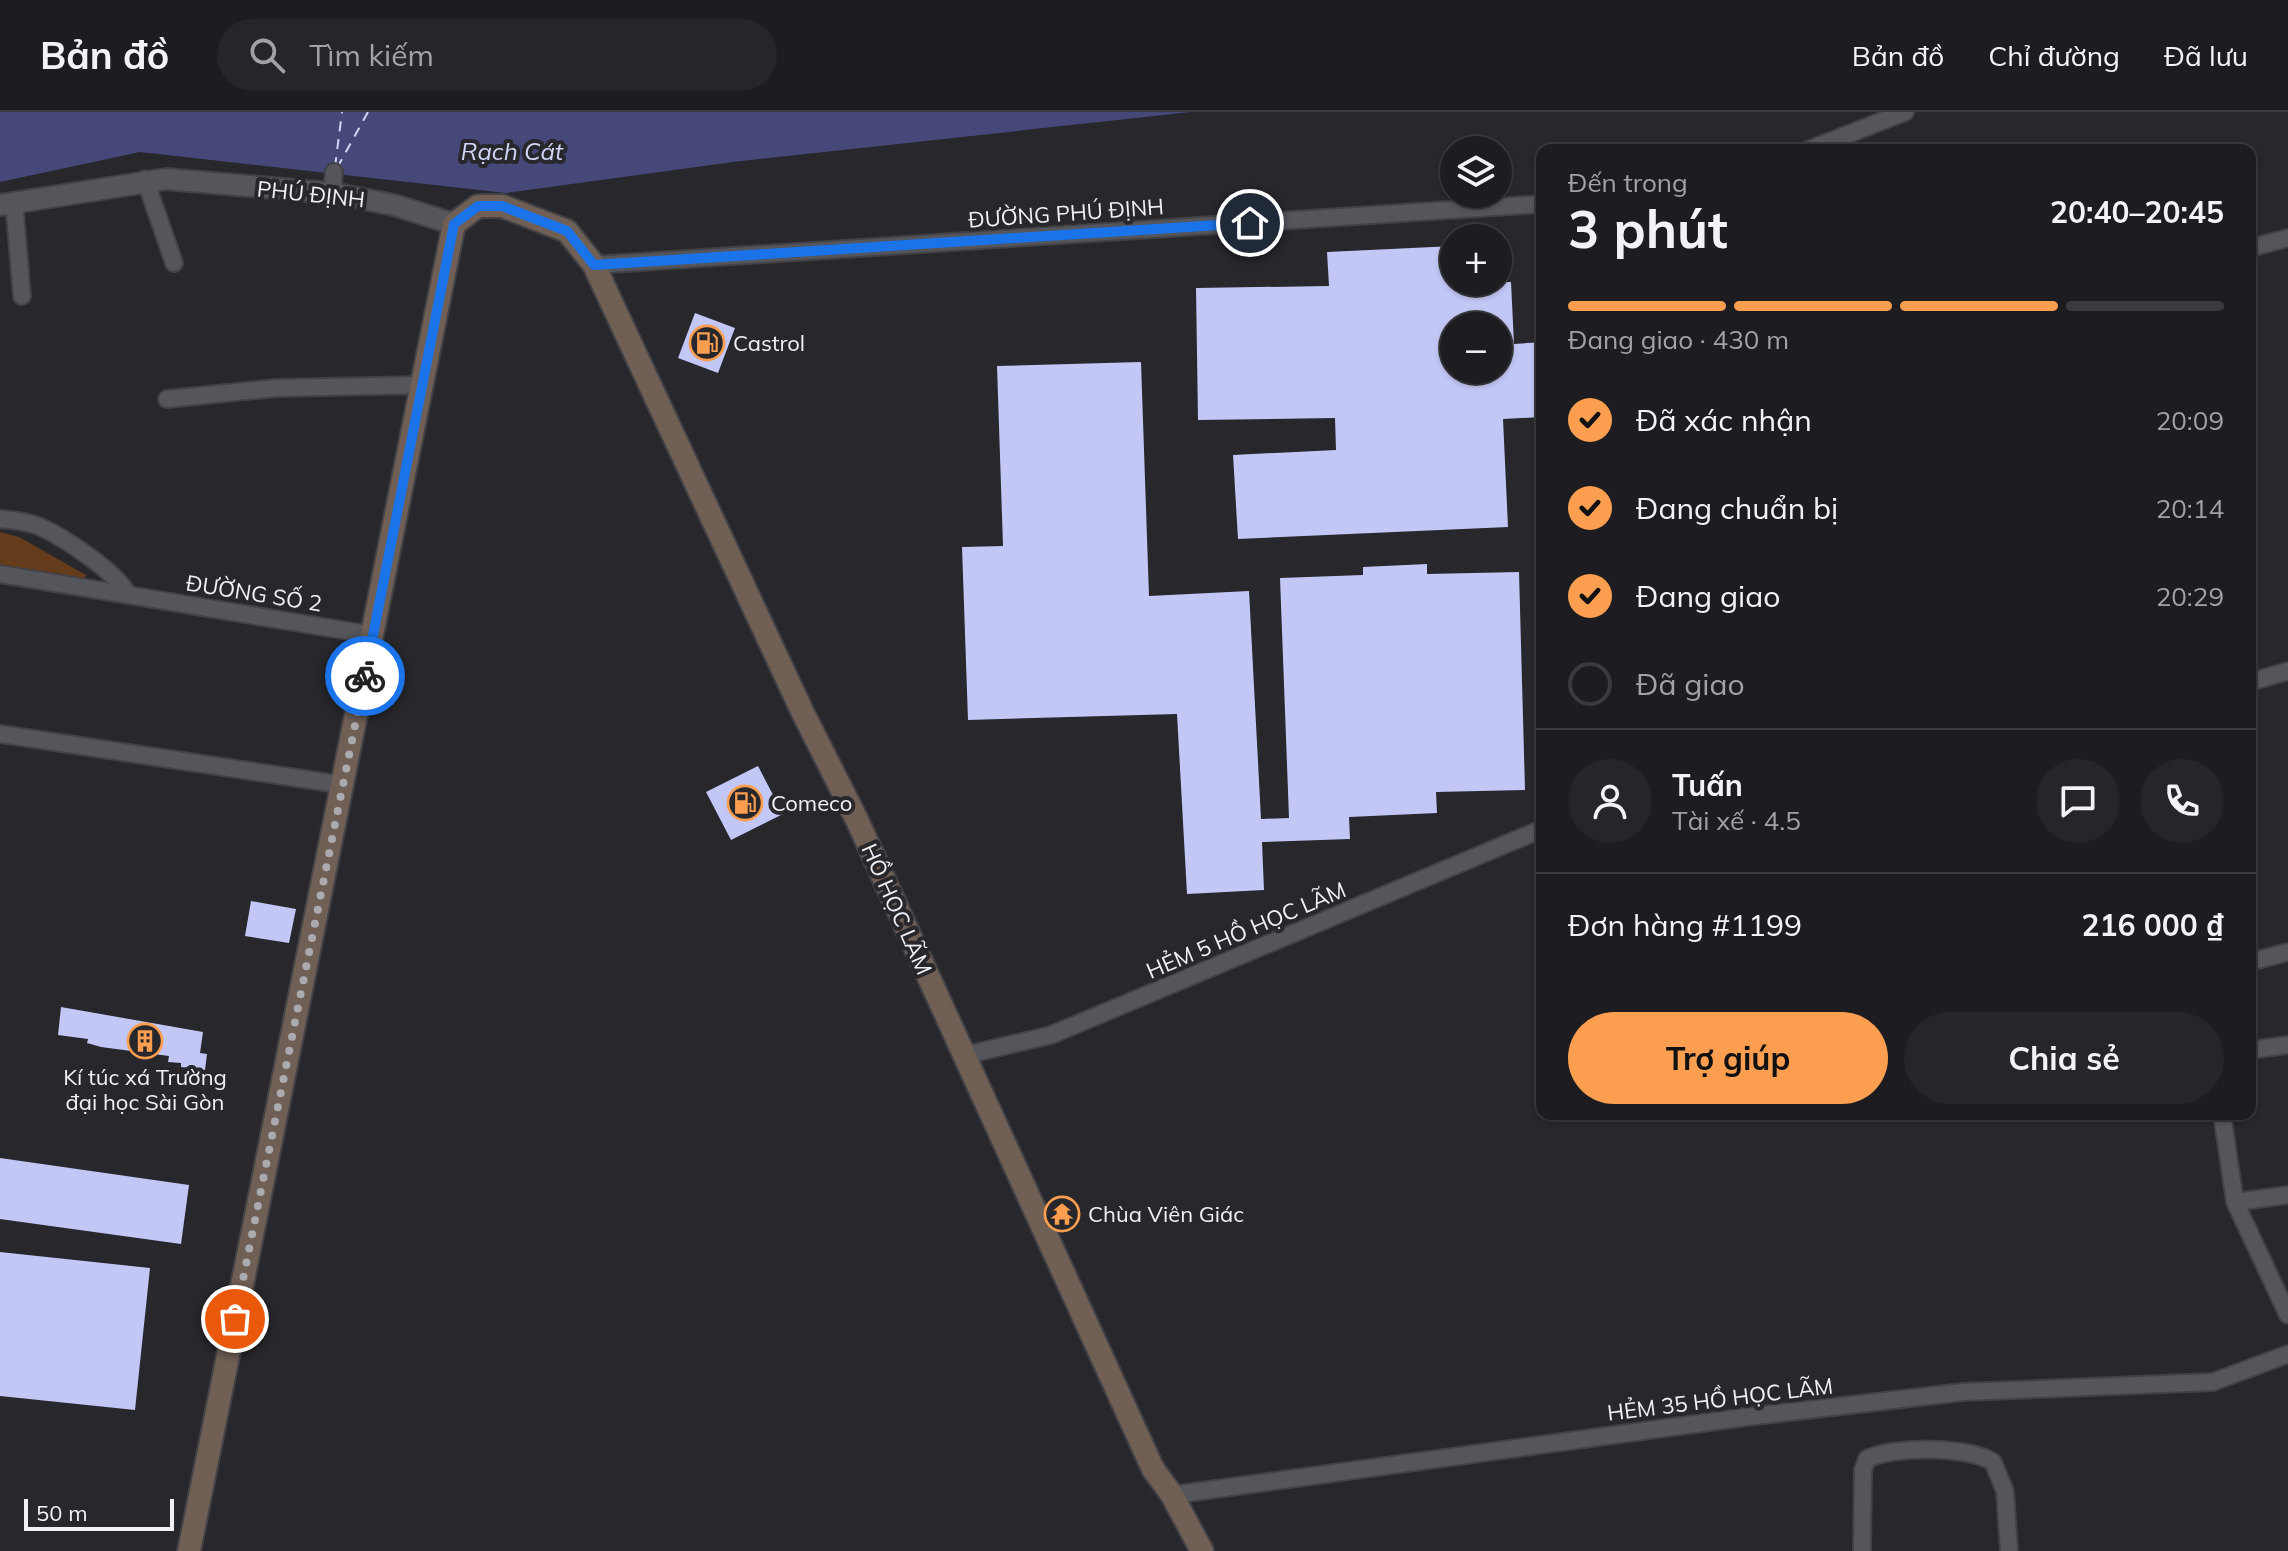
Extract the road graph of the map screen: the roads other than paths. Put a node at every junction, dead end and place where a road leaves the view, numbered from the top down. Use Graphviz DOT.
graph roads {
  1 [pos="1905,112"];
  2 [pos="1823,144"];
  3 [pos="334,172"];
  4 [pos="145,179"];
  5 [pos="332,193"];
  6 [pos="7,204"];
  7 [pos="1536,204"];
  8 [pos="454,224"];
  9 [pos="2288,238"];
  10 [pos="2256,246"];
  11 [pos="174,263"];
  12 [pos="594,265"];
  13 [pos="22,296"];
  14 [pos="422,385"];
  15 [pos="167,399"];
  16 [pos="0,519"];
  17 [pos="0,574"];
  18 [pos="128,595"];
  19 [pos="373,635"];
  20 [pos="2288,671"];
  21 [pos="2256,680"];
  22 [pos="0,734"];
  23 [pos="344,785"];
  24 [pos="1536,832"];
  25 [pos="2288,952"];
  26 [pos="2256,960"];
  27 [pos="2288,1045"];
  28 [pos="2256,1049"];
  29 [pos="962,1056"];
  30 [pos="2223,1120"];
  31 [pos="2288,1195"];
  32 [pos="2235,1202"];
  33 [pos="2288,1315"];
  34 [pos="2280,1356"];
  35 [pos="1172,1495"];
  36 [pos="189,1551"];
  37 [pos="1202,1551"];
  38 [pos="1862,1551"];
  39 [pos="2009,1551"];
  1 -- 2 [label="street"];
  3 -- 5 [label="street"];
  4 -- 5 [label="street, PHÚ ĐỊNH"];
  4 -- 6 [label="street, PHÚ ĐỊNH"];
  4 -- 11 [label="street"];
  5 -- 8 [label="street, PHÚ ĐỊNH"];
  6 -- 13 [label="street"];
  7 -- 12 [label="street, ĐƯỜNG PHÚ ĐỊNH"];
  8 -- 12 [label="main road"];
  8 -- 14 [label="main road"];
  9 -- 10 [label="street"];
  12 -- 29 [label="main road, HỒ HỌC LÃM"];
  14 -- 15 [label="street"];
  14 -- 19 [label="main road"];
  16 -- 18 [label="street"];
  17 -- 18 [label="street, ĐƯỜNG SỐ 2"];
  18 -- 19 [label="street, ĐƯỜNG SỐ 2"];
  19 -- 23 [label="main road"];
  20 -- 21 [label="street"];
  22 -- 23 [label="street"];
  23 -- 36 [label="main road"];
  24 -- 29 [label="street, HẺM 5 HỒ HỌC LÃM"];
  25 -- 26 [label="street"];
  27 -- 28 [label="street"];
  29 -- 35 [label="main road, HỒ HỌC LÃM"];
  30 -- 32 [label="street"];
  31 -- 32 [label="street"];
  32 -- 33 [label="street"];
  34 -- 35 [label="street, HẺM 35 HỒ HỌC LÃM"];
  35 -- 37 [label="main road, HỒ HỌC LÃM"];
  38 -- 39 [label="street"];
}
